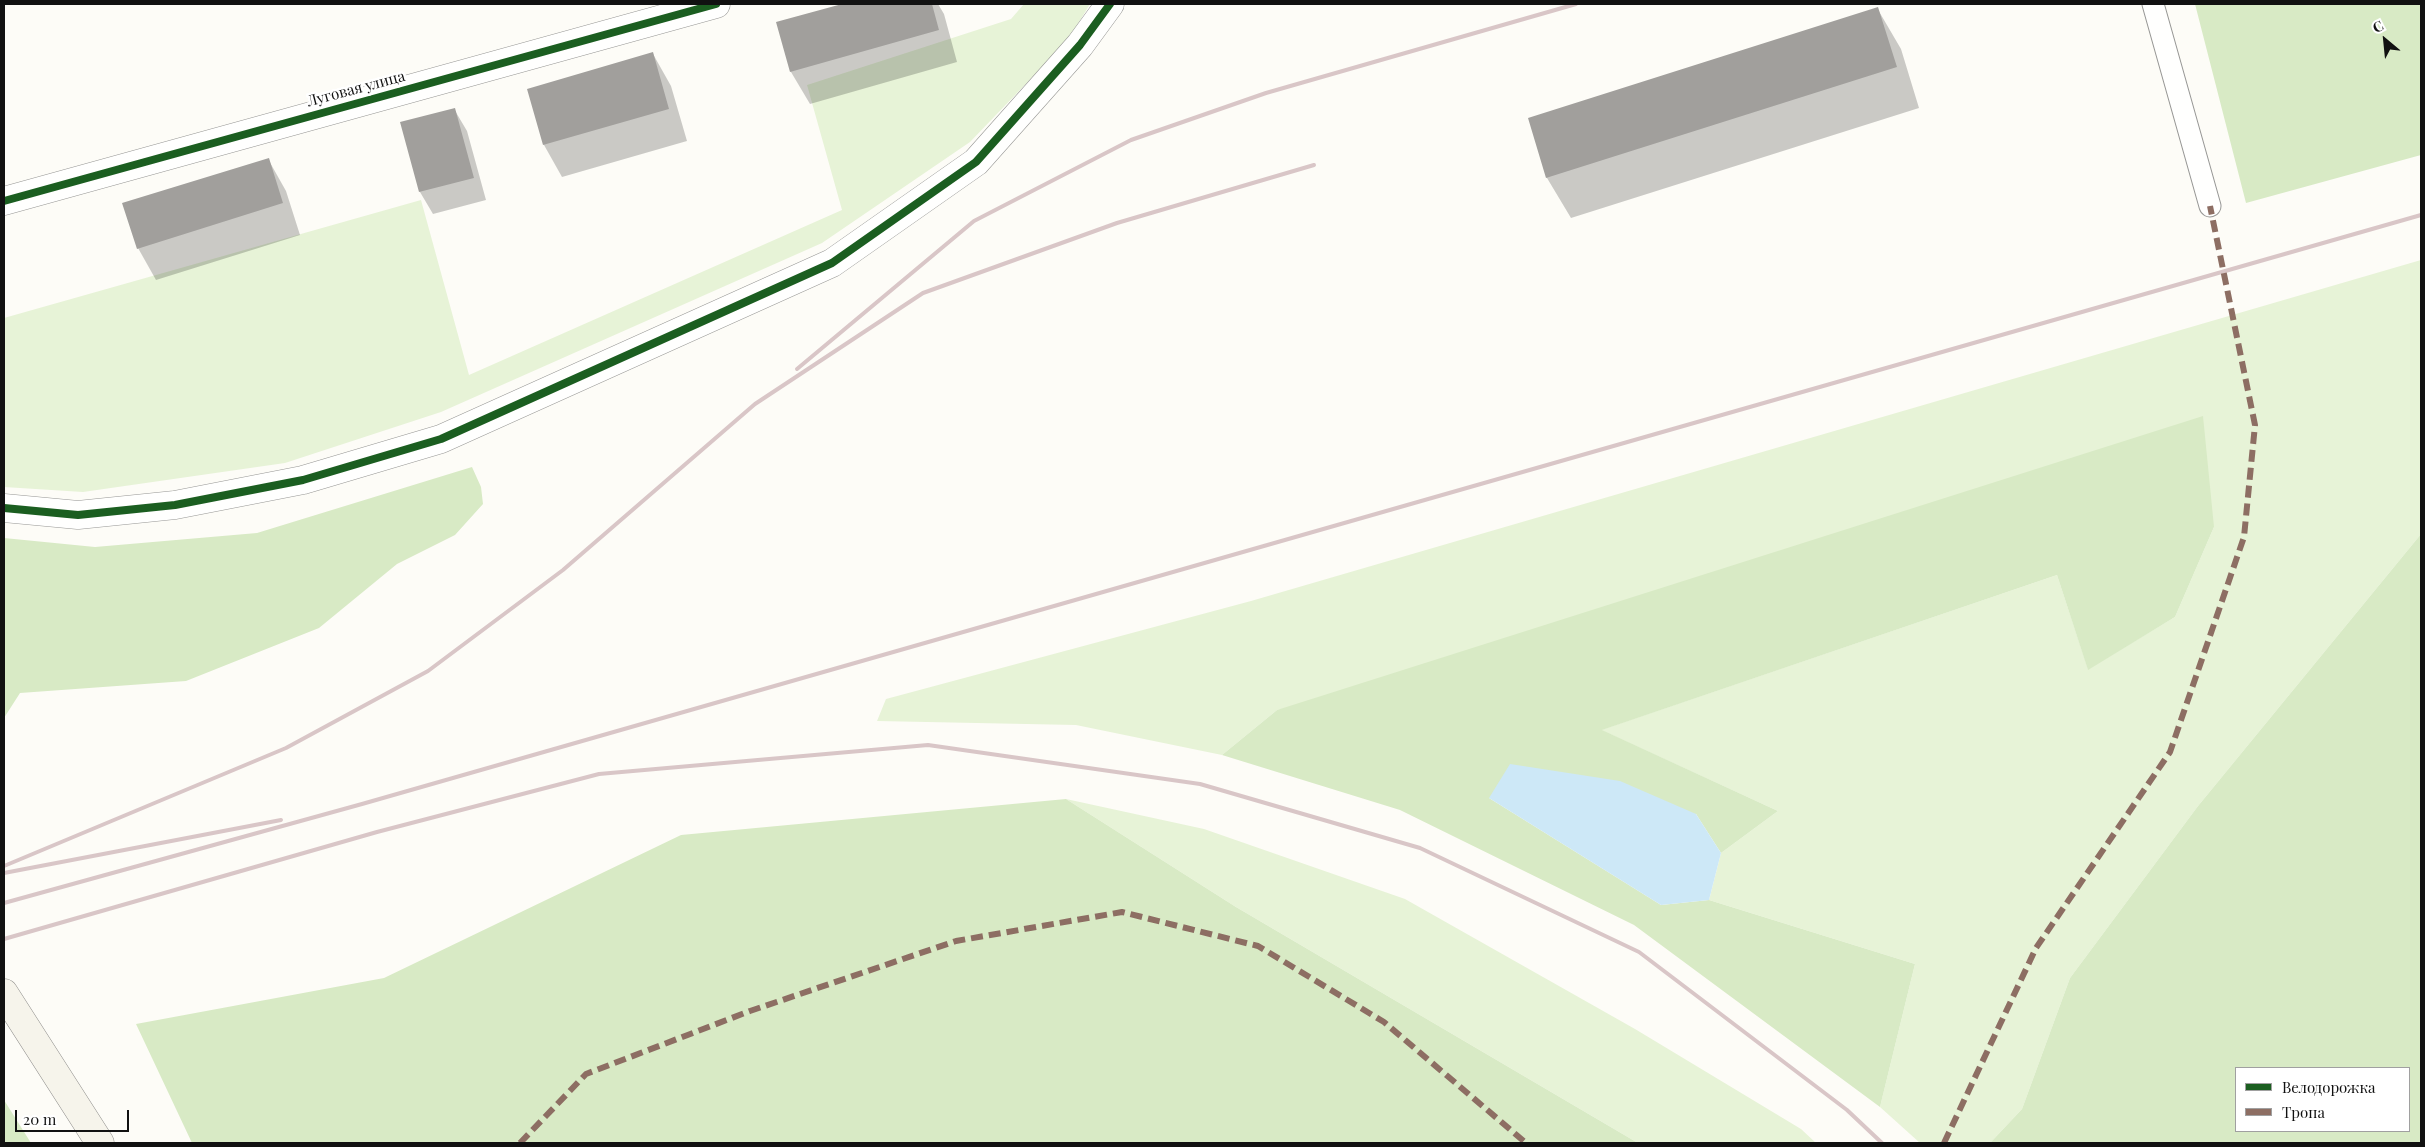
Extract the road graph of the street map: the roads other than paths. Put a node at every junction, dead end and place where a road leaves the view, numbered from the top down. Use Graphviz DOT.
graph roads {
  1 [pos="716,4"];
  2 [pos="1110,4"];
  3 [pos="2153,4"];
  4 [pos="4,201"];
  5 [pos="2210,206"];
  6 [pos="4,508"];
  7 [pos="4,993"];
  8 [pos="95,1135"];
  1 -- 4 [label="street, Луговая улица"];
  2 -- 6 [label="street"];
  3 -- 5 [label="lane"];
  7 -- 8 [label="main road"];
}
